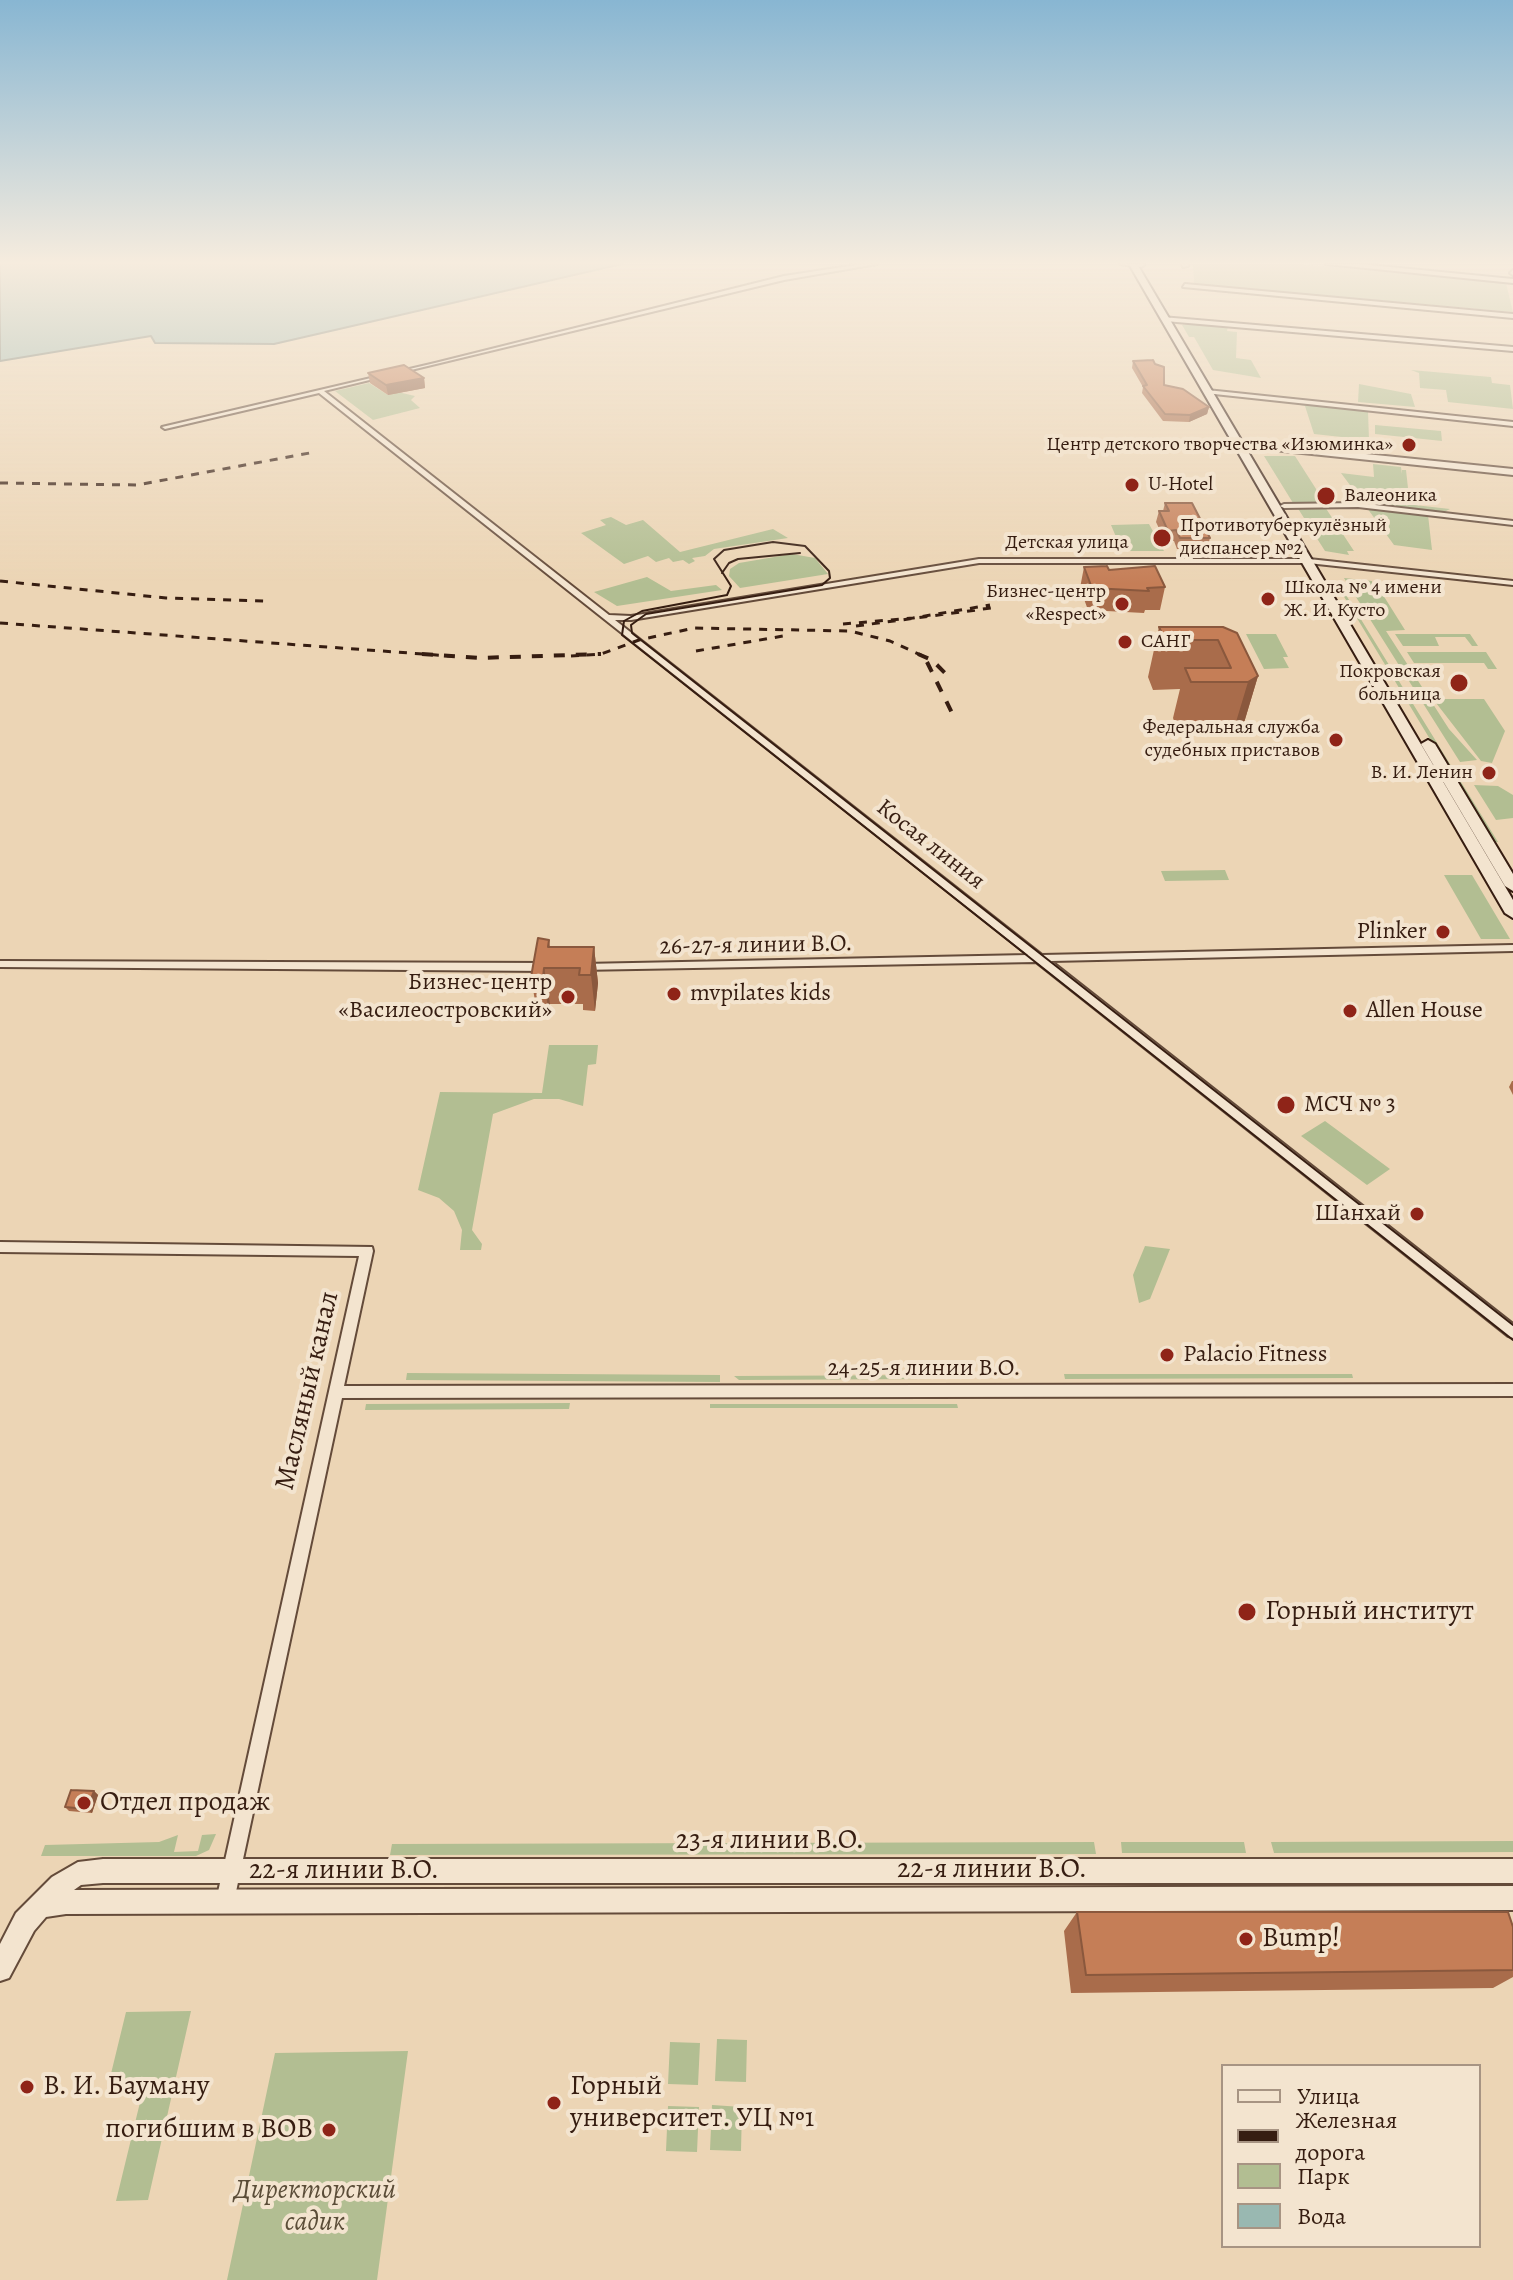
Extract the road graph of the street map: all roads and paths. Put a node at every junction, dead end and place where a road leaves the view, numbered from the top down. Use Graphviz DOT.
graph roads {
  1 [pos="405,370"];
  2 [pos="1199,370"];
  3 [pos="320,391"];
  4 [pos="1211,392"];
  5 [pos="1513,424"];
  6 [pos="165,427"];
  7 [pos="1242,444"];
  8 [pos="1513,472"];
  9 [pos="1284,506"];
  10 [pos="1513,523"];
  11 [pos="1312,561"];
  12 [pos="1513,583"];
  13 [pos="605,617"];
  14 [pos="1513,886"];
  15 [pos="1513,913"];
  16 [pos="1513,948"];
  17 [pos="1040,960"];
  18 [pos="0,964"];
  19 [pos="0,1247"];
  20 [pos="1513,1332"];
  21 [pos="1513,1390"];
  22 [pos="335,1392"];
  23 [pos="232,1871"];
  24 [pos="1513,1871"];
  25 [pos="1513,1898"];
  26 [pos="225,1901"];
  27 [pos="39,1906"];
  28 [pos="0,1969"];
  1 -- 3 [label="street"];
  2 -- 4 [label="main road"];
  3 -- 6 [label="street"];
  3 -- 13 [label="street, Косая линия"];
  4 -- 5 [label="street"];
  4 -- 7 [label="main road"];
  7 -- 8 [label="street"];
  7 -- 9 [label="main road"];
  7 -- 11 [label="main road"];
  9 -- 10 [label="street"];
  9 -- 11 [label="main road"];
  11 -- 12 [label="street, Детская улица"];
  11 -- 13 [label="street, Детская улица"];
  11 -- 14 [label="main road"];
  11 -- 15 [label="main road"];
  13 -- 17 [label="street, Косая линия"];
  16 -- 17 [label="street, 26-27-я линии В.О."];
  17 -- 18 [label="street, 26-27-я линии В.О."];
  17 -- 20 [label="street, Косая линия"];
  19 -- 22 [label="street, Масляный канал"];
  21 -- 22 [label="street, 24-25-я линии В.О."];
  22 -- 23 [label="street, Масляный канал"];
  23 -- 24 [label="street, 23-я линии В.О."];
  23 -- 26 [label="street, Масляный канал"];
  23 -- 27 [label="street, 23-я линии В.О."];
  25 -- 26 [label="street, 22-я линии В.О."];
  26 -- 27 [label="street, 22-я линии В.О."];
  27 -- 28 [label="street, 23-я линии В.О."];
}
